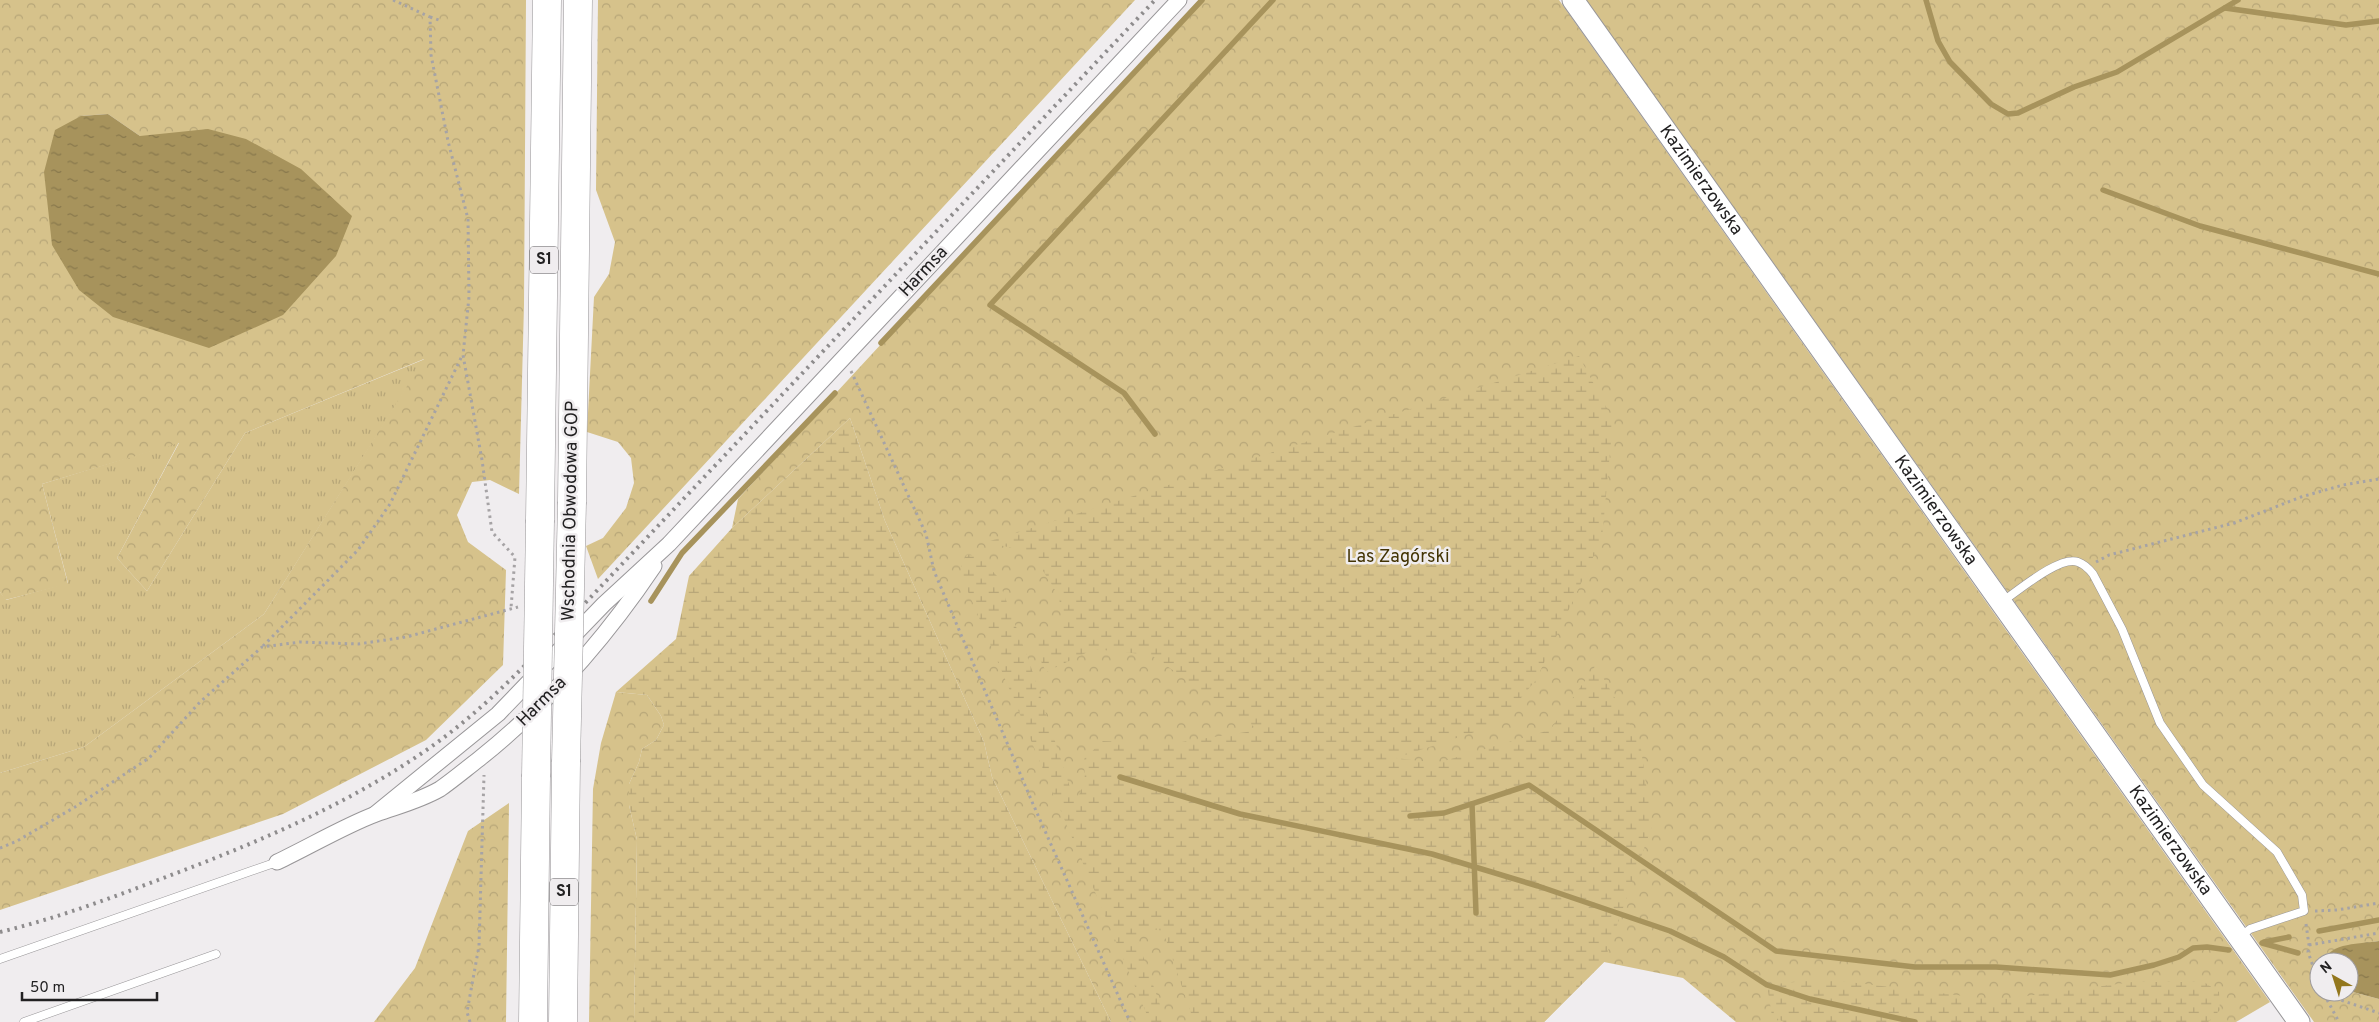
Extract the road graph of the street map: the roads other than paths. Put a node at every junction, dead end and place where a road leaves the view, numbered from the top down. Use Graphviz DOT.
graph roads {
  1 [pos="547,0"];
  2 [pos="578,0"];
  3 [pos="1179,0"];
  4 [pos="1573,0"];
  5 [pos="668,544"];
  6 [pos="2002,603"];
  7 [pos="375,814"];
  8 [pos="277,862"];
  9 [pos="2239,938"];
  10 [pos="216,954"];
  11 [pos="0,959"];
  12 [pos="24,1022"];
  13 [pos="533,1022"];
  14 [pos="562,1022"];
  15 [pos="2299,1022"];
  1 -- 13 [label="highway, Wschodnia Obwodowa GOP / S1, bridge"];
  2 -- 14 [label="highway, Wschodnia Obwodowa GOP / S1, bridge"];
  3 -- 5 [label="street, Harmsa"];
  4 -- 6 [label="street, Kazimierzowska"];
  5 -- 7 [label="street, Harmsa"];
  5 -- 7 [label="street, Harmsa"];
  6 -- 9 [label="street, Kazimierzowska"];
  6 -- 9 [label="lane"];
  7 -- 8 [label="street, Harmsa"];
  8 -- 11 [label="lane"];
  9 -- 15 [label="street, Kazimierzowska"];
  10 -- 12 [label="lane"];
}
